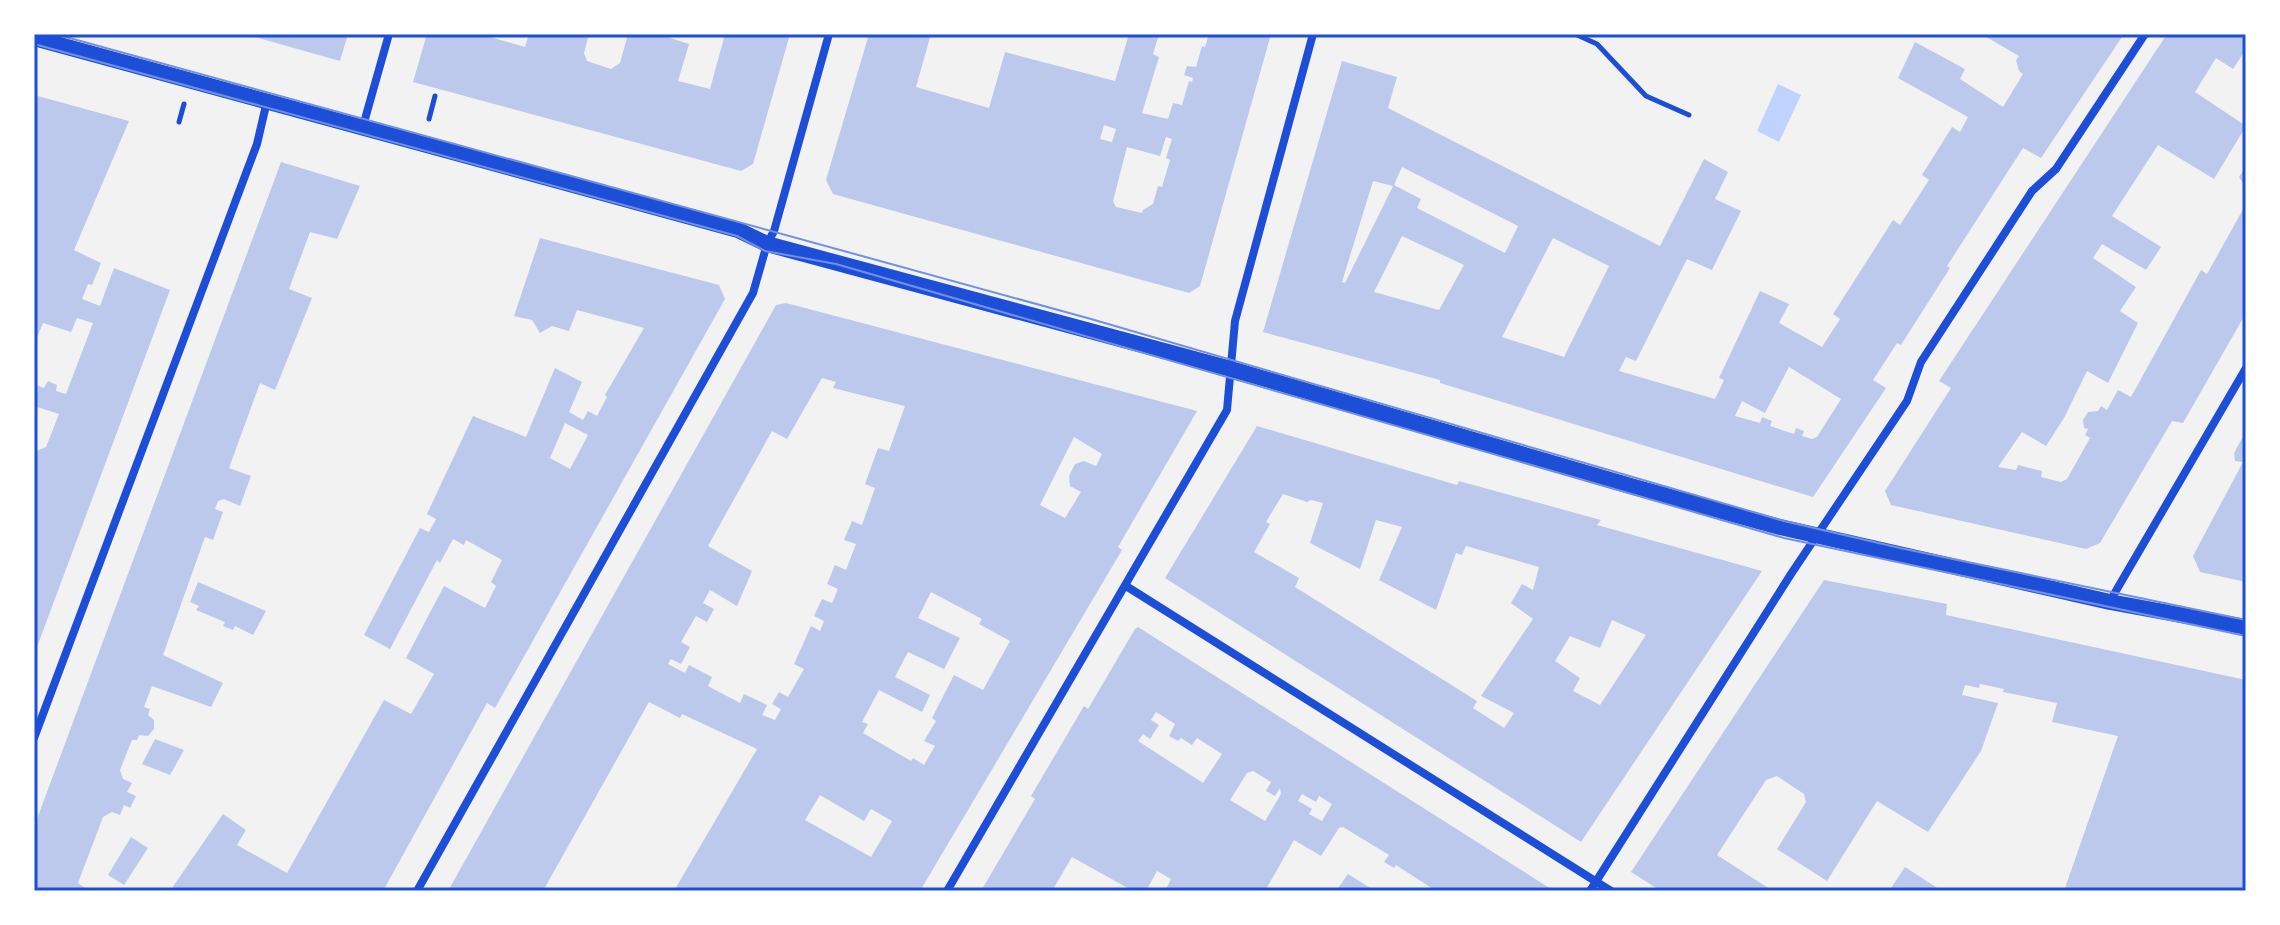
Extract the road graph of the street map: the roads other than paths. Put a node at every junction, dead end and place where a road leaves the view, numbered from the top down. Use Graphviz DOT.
graph roads {
  1 [pos="389,34"];
  2 [pos="829,34"];
  3 [pos="1313,34"];
  4 [pos="2145,34"];
  5 [pos="34,38"];
  6 [pos="267,101"];
  7 [pos="363,126"];
  8 [pos="767,244"];
  9 [pos="2246,368"];
  10 [pos="1231,369"];
  11 [pos="1816,536"];
  12 [pos="1126,586"];
  13 [pos="2110,602"];
  14 [pos="2246,627"];
  15 [pos="34,738"];
  16 [pos="1596,882"];
  17 [pos="417,891"];
  18 [pos="947,891"];
  19 [pos="1590,891"];
  20 [pos="1611,891"];
  1 -- 7 [label="street"];
  2 -- 8 [label="street"];
  3 -- 10 [label="street"];
  4 -- 11 [label="street"];
  5 -- 6 [label="main road"];
  6 -- 7 [label="main road"];
  6 -- 15 [label="street"];
  7 -- 8 [label="main road"];
  8 -- 10 [label="main road"];
  8 -- 17 [label="street"];
  9 -- 13 [label="street"];
  10 -- 11 [label="main road"];
  10 -- 12 [label="street"];
  11 -- 13 [label="main road"];
  11 -- 16 [label="street"];
  12 -- 16 [label="street"];
  12 -- 18 [label="street"];
  13 -- 14 [label="main road"];
  16 -- 19 [label="street"];
  16 -- 20 [label="street"];
}
